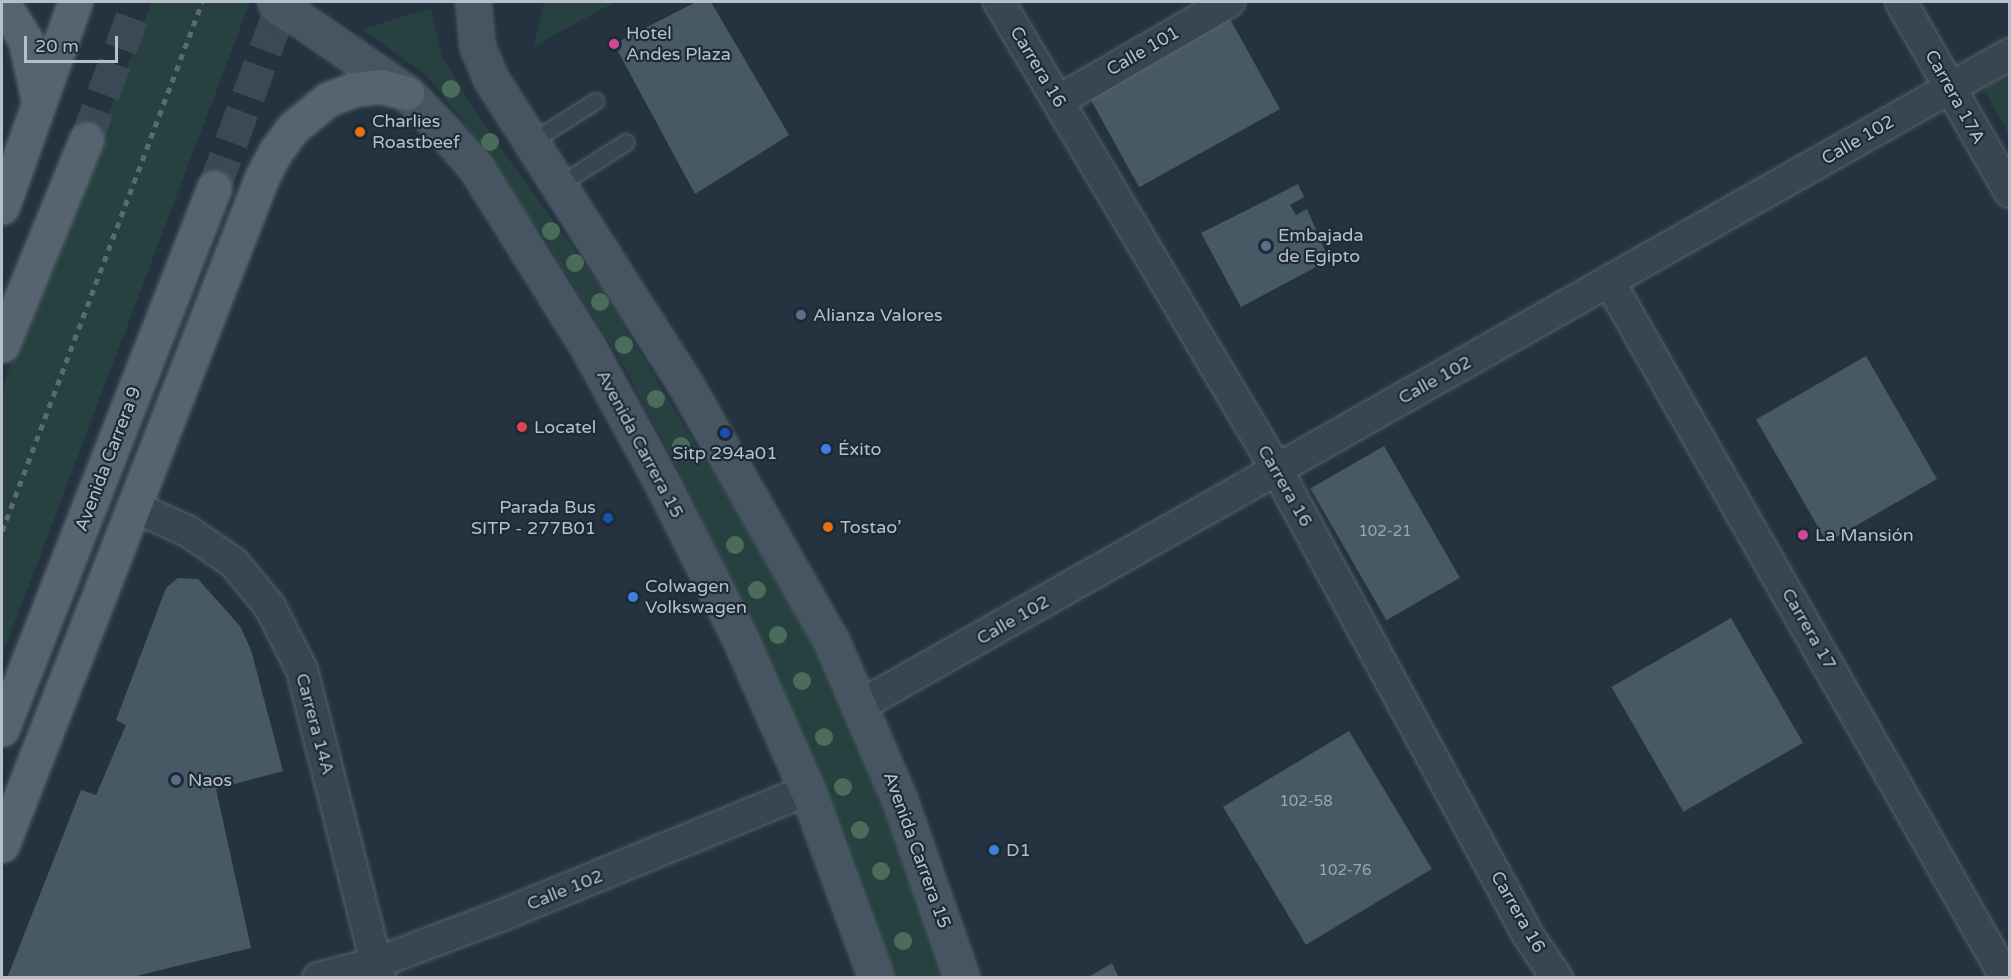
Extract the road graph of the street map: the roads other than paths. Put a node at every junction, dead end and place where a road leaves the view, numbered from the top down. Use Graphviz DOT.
graph roads {
  1 [pos="2,2"];
  2 [pos="75,2"];
  3 [pos="275,2"];
  4 [pos="473,2"];
  5 [pos="999,2"];
  6 [pos="1229,2"];
  7 [pos="1902,2"];
  8 [pos="2010,54"];
  9 [pos="1950,88"];
  10 [pos="407,93"];
  11 [pos="595,101"];
  12 [pos="1058,101"];
  13 [pos="40,107"];
  14 [pos="86,141"];
  15 [pos="532,141"];
  16 [pos="626,142"];
  17 [pos="560,184"];
  18 [pos="214,188"];
  19 [pos="2010,192"];
  20 [pos="2,207"];
  21 [pos="1609,281"];
  22 [pos="2,345"];
  23 [pos="1276,470"];
  24 [pos="135,507"];
  25 [pos="861,705"];
  26 [pos="2,729"];
  27 [pos="807,790"];
  28 [pos="2,845"];
  29 [pos="378,970"];
  30 [pos="318,978"];
  31 [pos="876,978"];
  32 [pos="962,978"];
  33 [pos="1557,978"];
  34 [pos="2007,978"];
  1 -- 13 [label="main road"];
  2 -- 13 [label="main road"];
  3 -- 10 [label="main road, Avenida Carrera 15"];
  4 -- 15 [label="main road, Avenida Carrera 15"];
  5 -- 12 [label="street, Carrera 16"];
  6 -- 12 [label="street, Calle 101"];
  7 -- 9 [label="street, Carrera 17A"];
  8 -- 9 [label="street, Calle 102"];
  9 -- 19 [label="street, Carrera 17A"];
  9 -- 21 [label="street, Calle 102"];
  10 -- 24 [label="main road"];
  10 -- 27 [label="main road, Avenida Carrera 15"];
  11 -- 15 [label="lane"];
  12 -- 23 [label="street, Carrera 16"];
  13 -- 20 [label="main road"];
  14 -- 22 [label="main road"];
  15 -- 17 [label="main road, Avenida Carrera 15"];
  16 -- 17 [label="lane"];
  17 -- 25 [label="main road, Avenida Carrera 15"];
  18 -- 26 [label="main road, Avenida Carrera 9"];
  21 -- 23 [label="street, Calle 102"];
  21 -- 34 [label="street, Carrera 17"];
  23 -- 25 [label="street, Calle 102"];
  23 -- 33 [label="street, Carrera 16"];
  24 -- 28 [label="main road"];
  24 -- 29 [label="street, Carrera 14A"];
  25 -- 32 [label="main road, Avenida Carrera 15"];
  27 -- 29 [label="street, Calle 102"];
  27 -- 31 [label="main road, Avenida Carrera 15"];
  29 -- 30 [label="street, Calle 102"];
}
